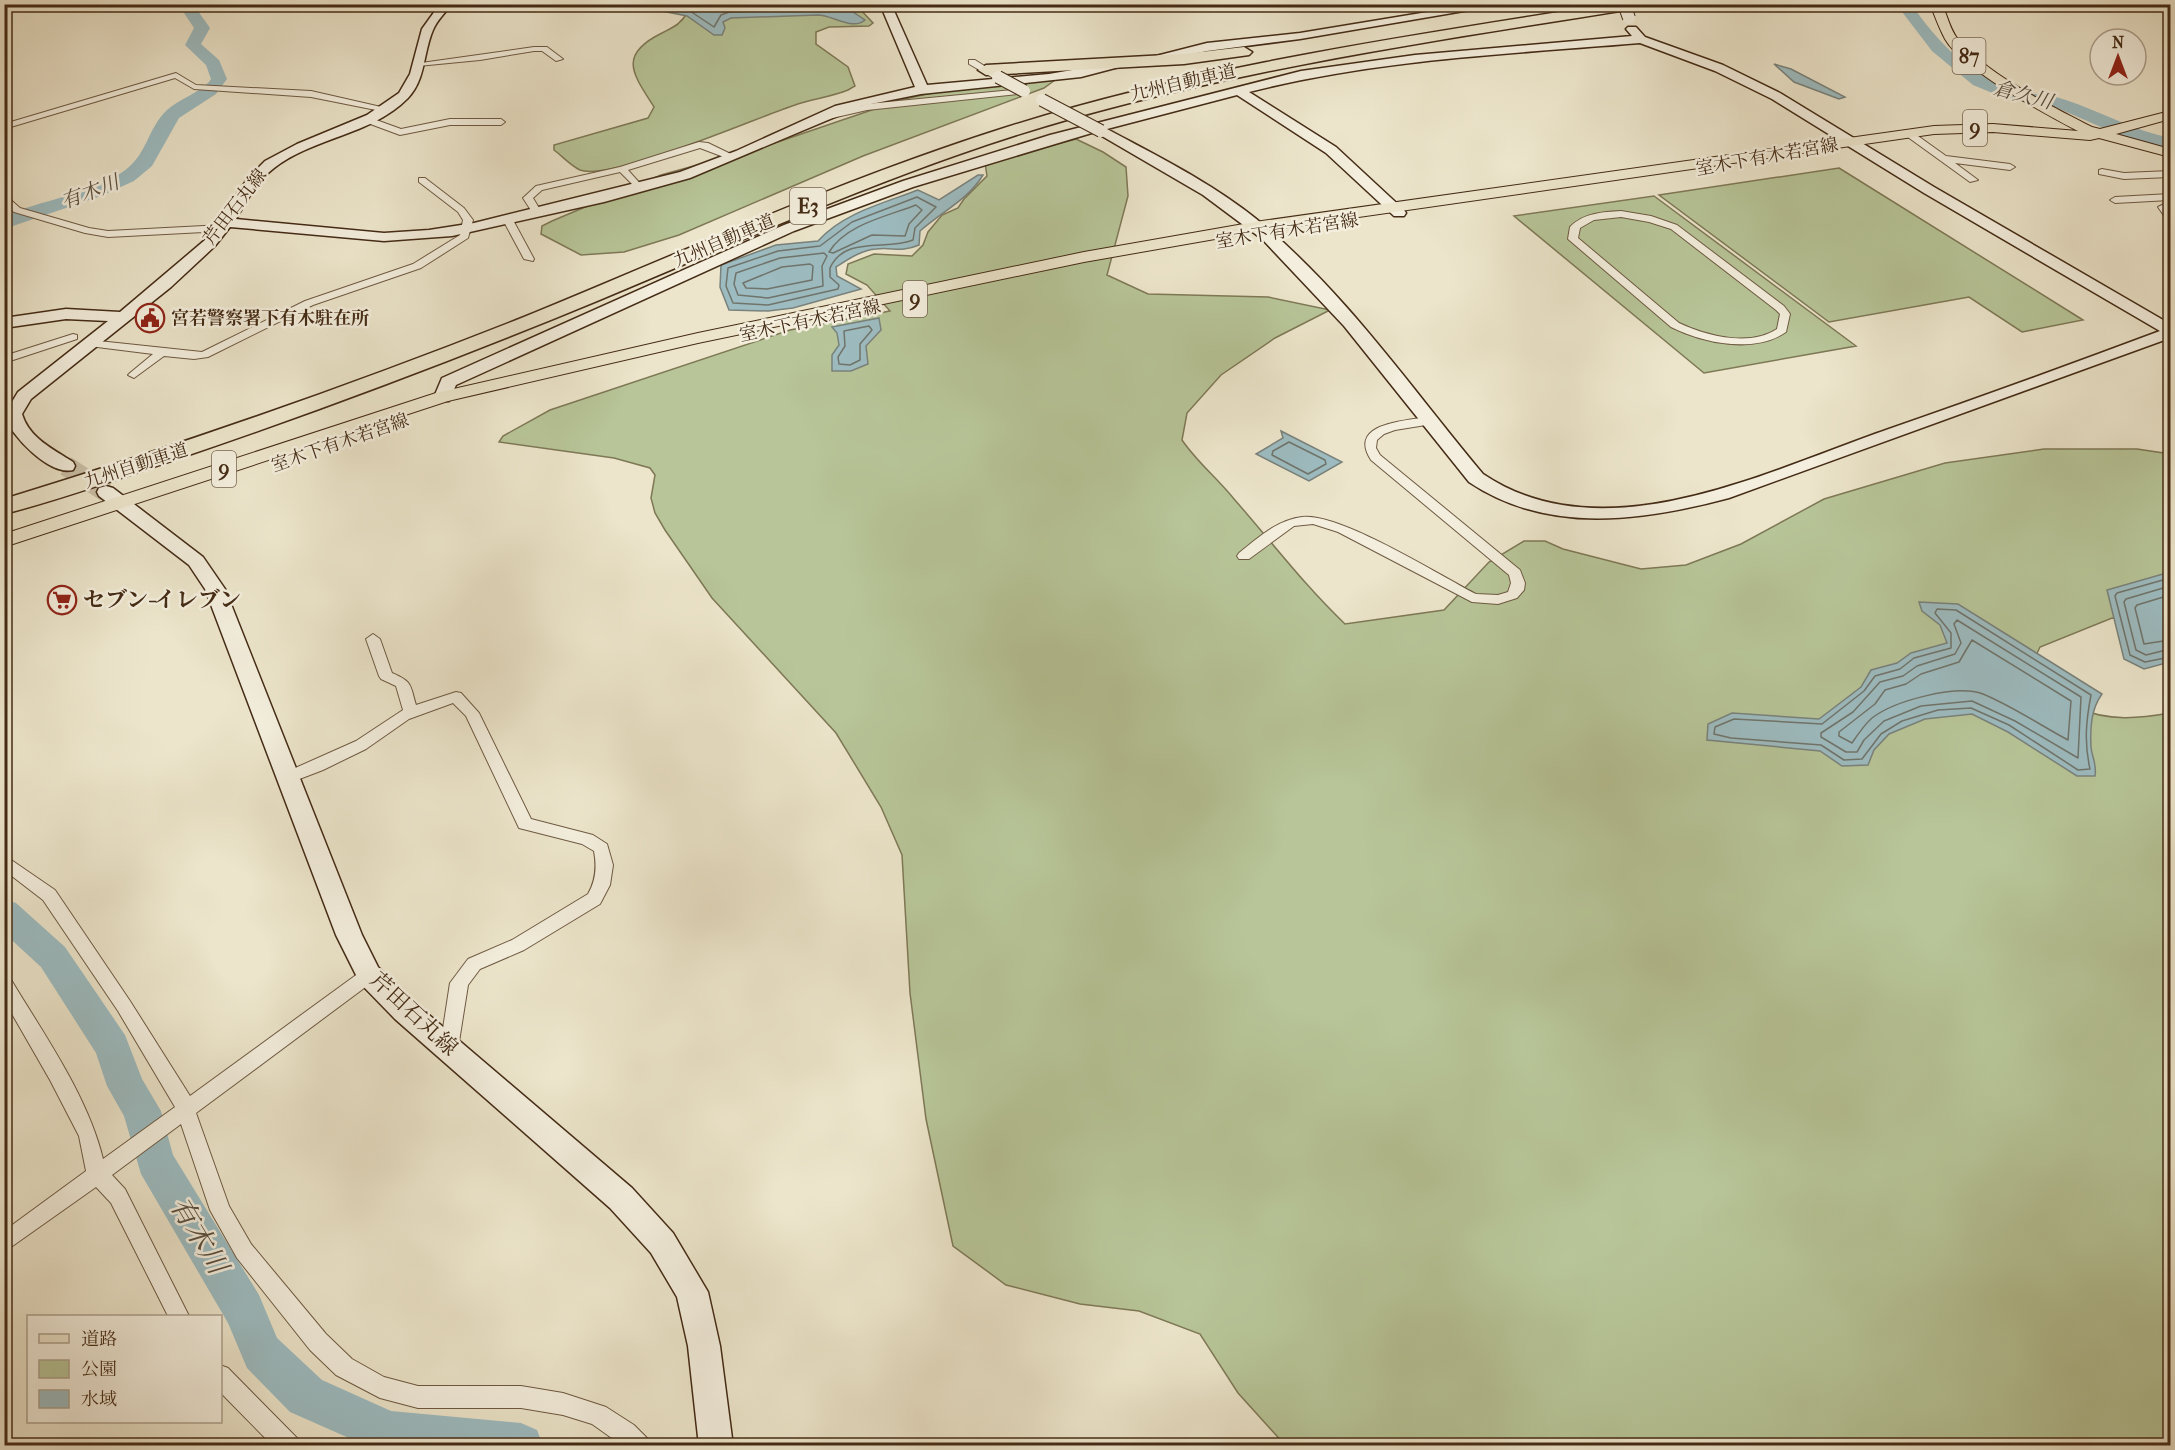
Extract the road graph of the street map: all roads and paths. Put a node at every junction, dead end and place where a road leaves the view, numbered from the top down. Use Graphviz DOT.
graph roads {
  1 [pos="447,4"];
  2 [pos="885,4"];
  3 [pos="1500,4"];
  4 [pos="1936,4"];
  5 [pos="1620,8"];
  6 [pos="1572,9"];
  7 [pos="1641,39"];
  8 [pos="1158,57"];
  9 [pos="559,59"];
  10 [pos="972,62"];
  11 [pos="418,64"];
  12 [pos="1113,67"];
  13 [pos="992,74"];
  14 [pos="922,88"];
  15 [pos="1236,90"];
  16 [pos="1024,91"];
  17 [pos="386,109"];
  18 [pos="2170,115"];
  19 [pos="368,120"];
  20 [pos="813,120"];
  21 [pos="501,122"];
  22 [pos="1094,125"];
  23 [pos="4,127"];
  24 [pos="1908,133"];
  25 [pos="2102,135"];
  26 [pos="1849,142"];
  27 [pos="2170,153"];
  28 [pos="732,158"];
  29 [pos="1943,158"];
  30 [pos="2010,167"];
  31 [pos="622,169"];
  32 [pos="2102,172"];
  33 [pos="2170,174"];
  34 [pos="422,180"];
  35 [pos="1973,180"];
  36 [pos="639,188"];
  37 [pos="4,197"];
  38 [pos="2170,197"];
  39 [pos="2115,200"];
  40 [pos="2170,204"];
  41 [pos="1396,210"];
  42 [pos="537,213"];
  43 [pos="1599,216"];
  44 [pos="2170,218"];
  45 [pos="508,220"];
  46 [pos="225,225"];
  47 [pos="466,230"];
  48 [pos="1261,231"];
  49 [pos="529,259"];
  50 [pos="123,317"];
  51 [pos="4,323"];
  52 [pos="2170,332"];
  53 [pos="73,337"];
  54 [pos="89,343"];
  55 [pos="162,352"];
  56 [pos="4,360"];
  57 [pos="134,375"];
  58 [pos="443,398"];
  59 [pos="1428,421"];
  60 [pos="4,436"];
  61 [pos="31,441"];
  62 [pos="66,466"];
  63 [pos="4,494"];
  64 [pos="120,503"];
  65 [pos="4,507"];
  66 [pos="4,541"];
  67 [pos="4,554"];
  68 [pos="1244,556"];
  69 [pos="373,639"];
  70 [pos="411,713"];
  71 [pos="289,777"];
  72 [pos="4,861"];
  73 [pos="369,975"];
  74 [pos="4,983"];
  75 [pos="449,1048"];
  76 [pos="185,1112"];
  77 [pos="99,1172"];
  78 [pos="4,1243"];
  79 [pos="178,1315"];
  80 [pos="222,1378"];
  81 [pos="289,1446"];
  82 [pos="639,1446"];
  83 [pos="716,1446"];
  1 -- 11 [label="street, 芹田石丸線"];
  2 -- 14 [label="street"];
  3 -- 8 [label="street"];
  4 -- 25 [label="main road, 87"];
  5 -- 6 [label="highway, 九州自動車道 / E3"];
  5 -- 7 [label="street"];
  5 -- 22 [label="highway"];
  5 -- 65 [label="highway, 九州自動車道 / E3"];
  6 -- 13 [label="highway"];
  6 -- 63 [label="highway, 九州自動車道 / E3"];
  7 -- 15 [label="street"];
  7 -- 26 [label="street"];
  9 -- 11 [label="street"];
  10 -- 13 [label="street"];
  11 -- 17 [label="street, 芹田石丸線"];
  12 -- 14 [label="street"];
  13 -- 16 [label="street, bridge"];
  14 -- 20 [label="street"];
  15 -- 41 [label="street"];
  15 -- 58 [label="street"];
  16 -- 20 [label="street"];
  16 -- 22 [label="street, bridge"];
  17 -- 19 [label="street, 芹田石丸線"];
  17 -- 23 [label="street"];
  18 -- 25 [label="main road, 室木下有木若宮線 / 9"];
  19 -- 21 [label="street"];
  19 -- 46 [label="street, 芹田石丸線"];
  20 -- 28 [label="street"];
  22 -- 48 [label="street"];
  24 -- 25 [label="main road, 室木下有木若宮線 / 9"];
  24 -- 26 [label="main road, 室木下有木若宮線 / 9"];
  24 -- 29 [label="street"];
  25 -- 27 [label="main road, 87"];
  26 -- 41 [label="main road, 室木下有木若宮線 / 9"];
  26 -- 52 [label="street"];
  28 -- 31 [label="street"];
  28 -- 36 [label="street"];
  29 -- 30 [label="street"];
  29 -- 35 [label="street"];
  31 -- 36 [label="street"];
  31 -- 42 [label="street"];
  32 -- 33 [label="street"];
  34 -- 47 [label="street"];
  36 -- 42 [label="street"];
  37 -- 46 [label="street"];
  38 -- 39 [label="street"];
  40 -- 44 [label="street"];
  41 -- 48 [label="main road, 室木下有木若宮線 / 9"];
  42 -- 45 [label="street"];
  43 -- 43 [label="street"];
  45 -- 47 [label="street"];
  45 -- 49 [label="street"];
  46 -- 47 [label="street"];
  46 -- 50 [label="street, 芹田石丸線"];
  47 -- 55 [label="street"];
  48 -- 58 [label="main road, 室木下有木若宮線 / 9"];
  48 -- 59 [label="street"];
  48 -- 64 [label="main road, 室木下有木若宮線 / 9"];
  50 -- 51 [label="street"];
  50 -- 54 [label="street, 芹田石丸線"];
  52 -- 59 [label="street"];
  53 -- 56 [label="street"];
  54 -- 55 [label="street"];
  54 -- 61 [label="street, 芹田石丸線"];
  55 -- 57 [label="street"];
  58 -- 64 [label="main road, 室木下有木若宮線 / 9"];
  59 -- 68 [label="street"];
  60 -- 61 [label="street"];
  61 -- 62 [label="street, 芹田石丸線"];
  64 -- 66 [label="main road, 室木下有木若宮線 / 9"];
  64 -- 67 [label="main road, 室木下有木若宮線 / 9"];
  64 -- 71 [label="street, 芹田石丸線"];
  69 -- 70 [label="street"];
  70 -- 71 [label="street"];
  70 -- 75 [label="street"];
  71 -- 73 [label="street, 芹田石丸線"];
  72 -- 76 [label="street"];
  73 -- 75 [label="street, 芹田石丸線"];
  73 -- 76 [label="street"];
  74 -- 77 [label="street"];
  75 -- 83 [label="street, 芹田石丸線"];
  76 -- 77 [label="street"];
  76 -- 82 [label="street"];
  77 -- 78 [label="street"];
  77 -- 79 [label="street"];
  80 -- 81 [label="street"];
}
